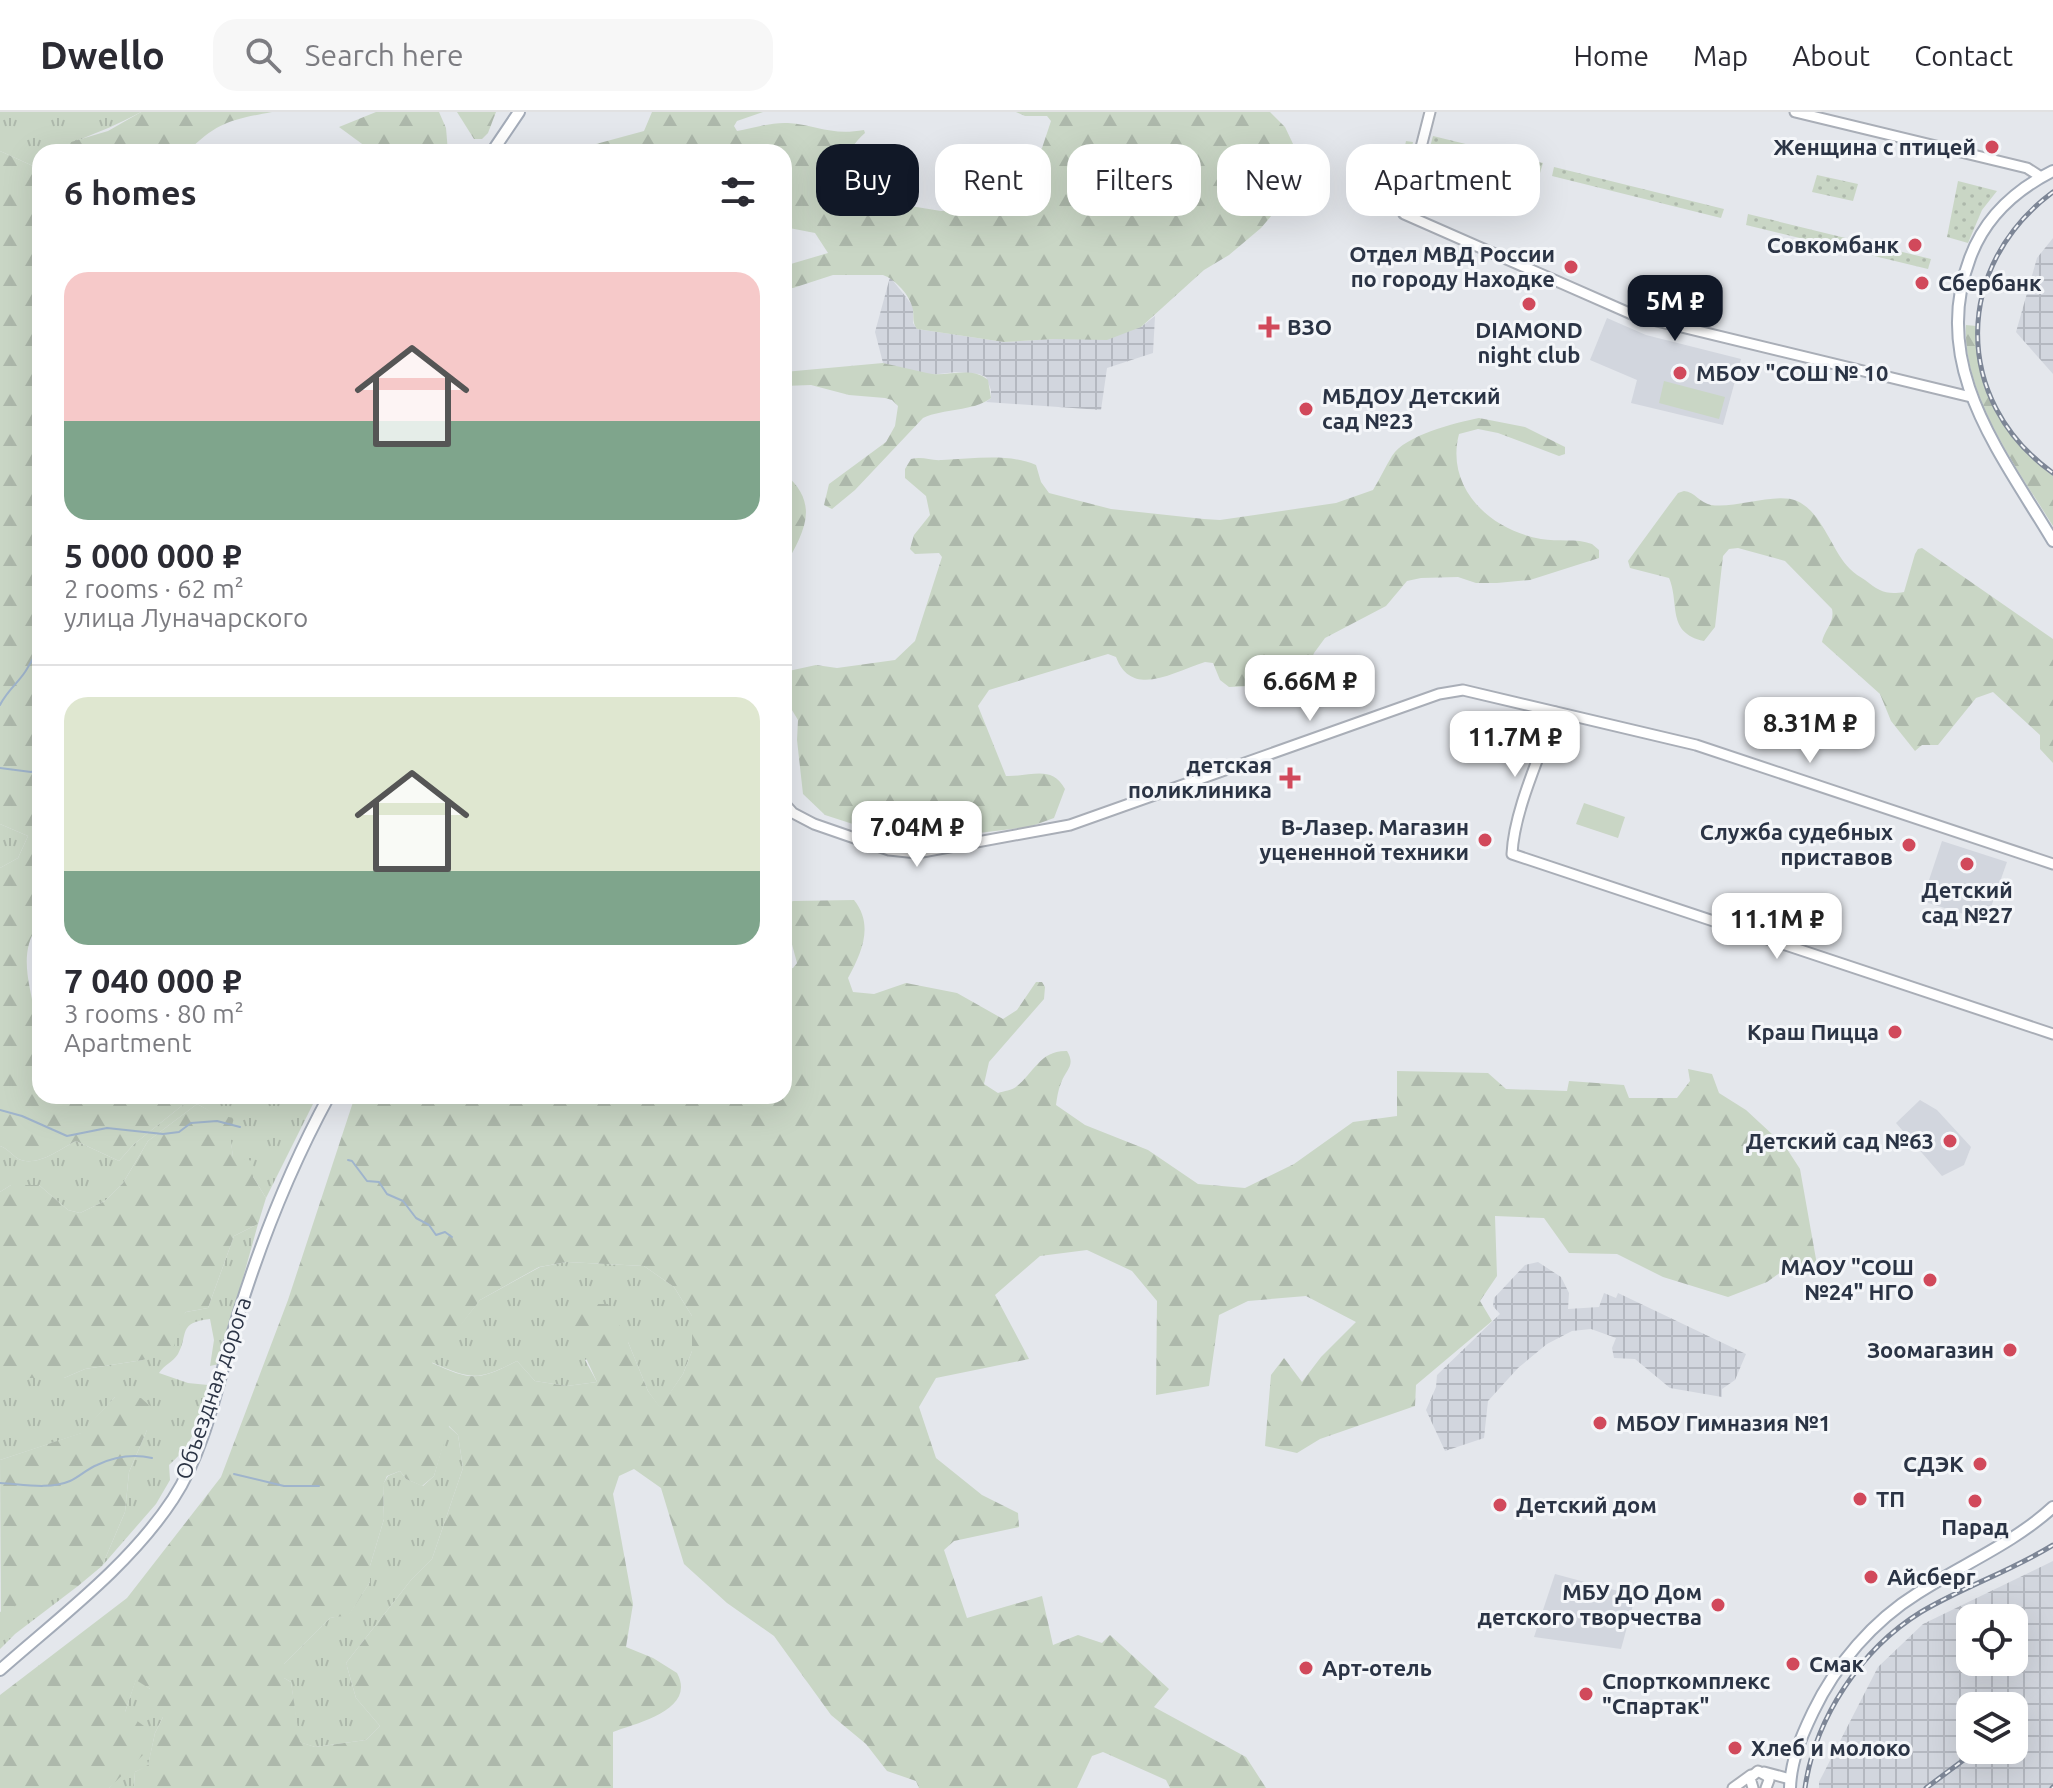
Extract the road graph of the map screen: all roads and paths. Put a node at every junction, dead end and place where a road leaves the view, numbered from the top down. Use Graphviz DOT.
graph roads {
  1 [pos="519,112"];
  2 [pos="1430,112"];
  3 [pos="1795,112"];
  4 [pos="497,144"];
  5 [pos="2053,171"];
  6 [pos="2041,177"];
  7 [pos="1971,397"];
  8 [pos="2053,541"];
  9 [pos="1555,712"];
  10 [pos="792,812"];
  11 [pos="2053,864"];
  12 [pos="2053,1034"];
  13 [pos="325,1104"];
  14 [pos="2053,1507"];
  15 [pos="0,1670"];
  16 [pos="1758,1773"];
  17 [pos="1790,1783"];
  18 [pos="1733,1788"];
  19 [pos="1753,1788"];
  20 [pos="1766,1788"];
  21 [pos="1773,1788"];
  1 -- 4 [label="main road"];
  2 -- 7 [label="main road"];
  3 -- 6 [label="main road"];
  5 -- 6 [label="main road"];
  6 -- 7 [label="main road"];
  7 -- 8 [label="main road"];
  9 -- 10 [label="main road"];
  9 -- 11 [label="main road"];
  9 -- 12 [label="main road"];
  13 -- 15 [label="main road, Объездная дорога"];
  14 -- 17 [label="main road"];
  16 -- 17 [label="main road"];
  16 -- 18 [label="main road"];
  16 -- 19 [label="main road"];
  16 -- 20 [label="main road"];
  17 -- 21 [label="main road"];
}
